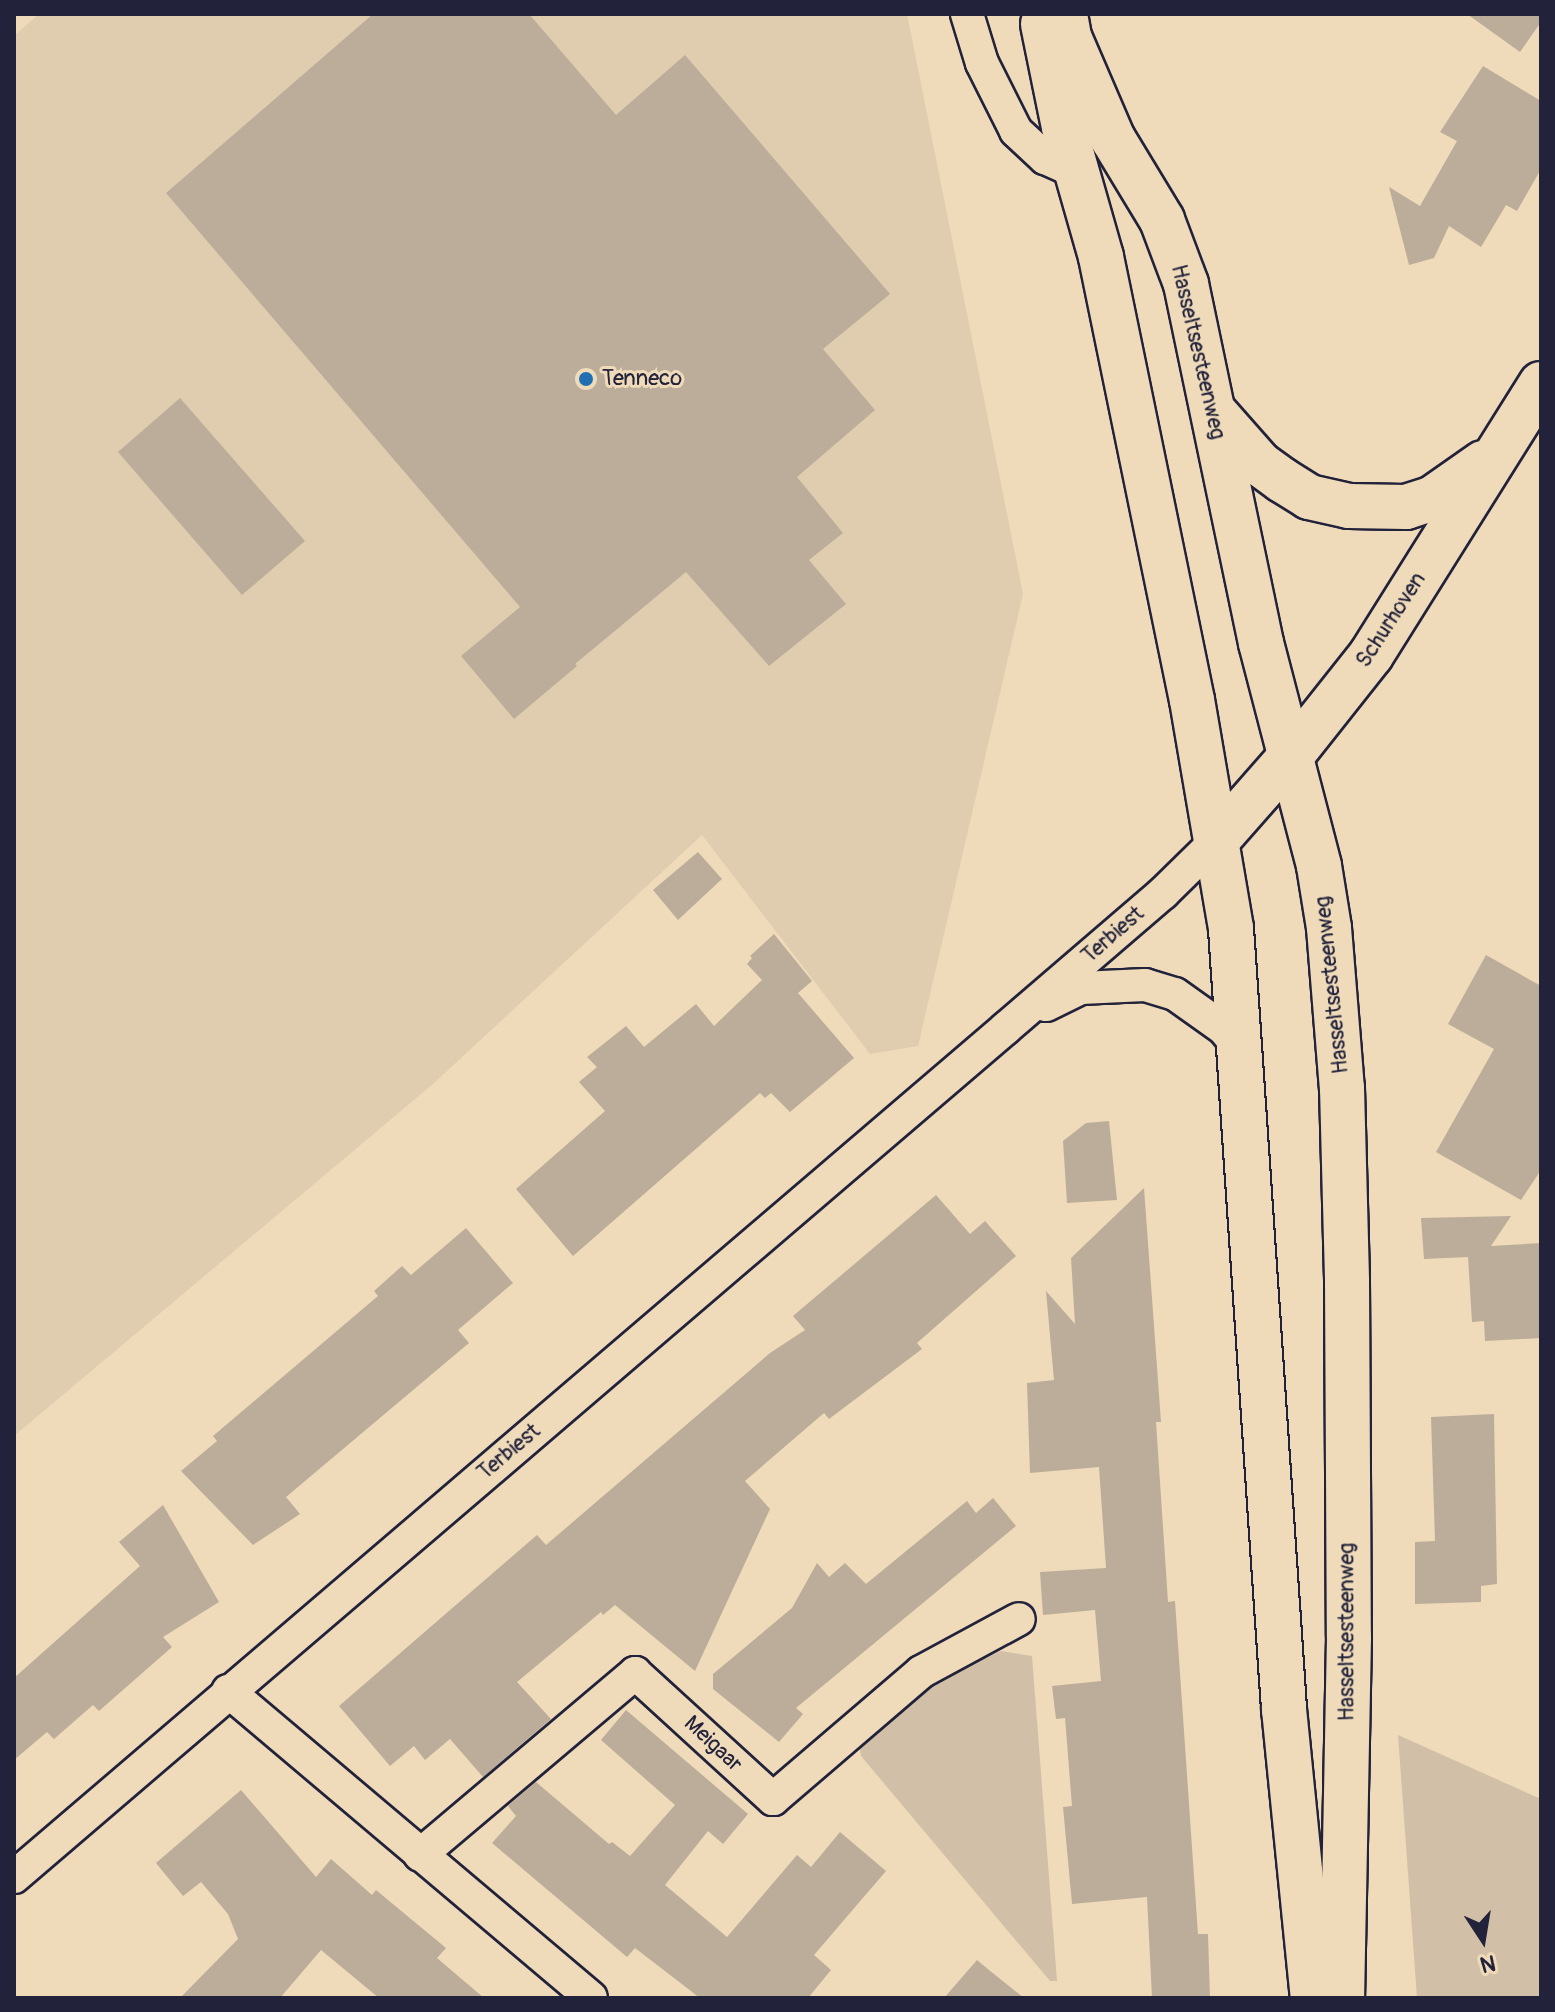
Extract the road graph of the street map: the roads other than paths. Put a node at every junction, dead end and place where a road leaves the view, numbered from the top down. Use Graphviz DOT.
graph roads {
  1 [pos="967,14"];
  2 [pos="1041,14"];
  3 [pos="1065,14"];
  4 [pos="1077,172"];
  5 [pos="1541,384"];
  6 [pos="1213,411"];
  7 [pos="1496,455"];
  8 [pos="1291,756"];
  9 [pos="1218,839"];
  10 [pos="1006,1028"];
  11 [pos="1240,1049"];
  12 [pos="1019,1619"];
  13 [pos="228,1691"];
  14 [pos="420,1855"];
  15 [pos="14,1877"];
  16 [pos="591,1998"];
  17 [pos="1313,1998"];
  18 [pos="1342,1998"];
  1 -- 4 [label="street"];
  2 -- 4 [label="main road"];
  3 -- 6 [label="main road, Hasseltsesteenweg"];
  4 -- 9 [label="main road"];
  5 -- 7 [label="main road, Schurhoven"];
  6 -- 7 [label="main road"];
  6 -- 8 [label="main road, Hasseltsesteenweg"];
  7 -- 8 [label="main road, Schurhoven"];
  8 -- 9 [label="main road, Schurhoven"];
  8 -- 18 [label="main road, Hasseltsesteenweg"];
  9 -- 10 [label="street, Terbiest"];
  9 -- 11 [label="main road"];
  10 -- 11 [label="street, Terbiest"];
  10 -- 13 [label="street, Terbiest"];
  11 -- 17 [label="main road"];
  12 -- 14 [label="street, Meigaar"];
  13 -- 14 [label="street"];
  13 -- 15 [label="street, Terbiest"];
  14 -- 16 [label="street"];
}
